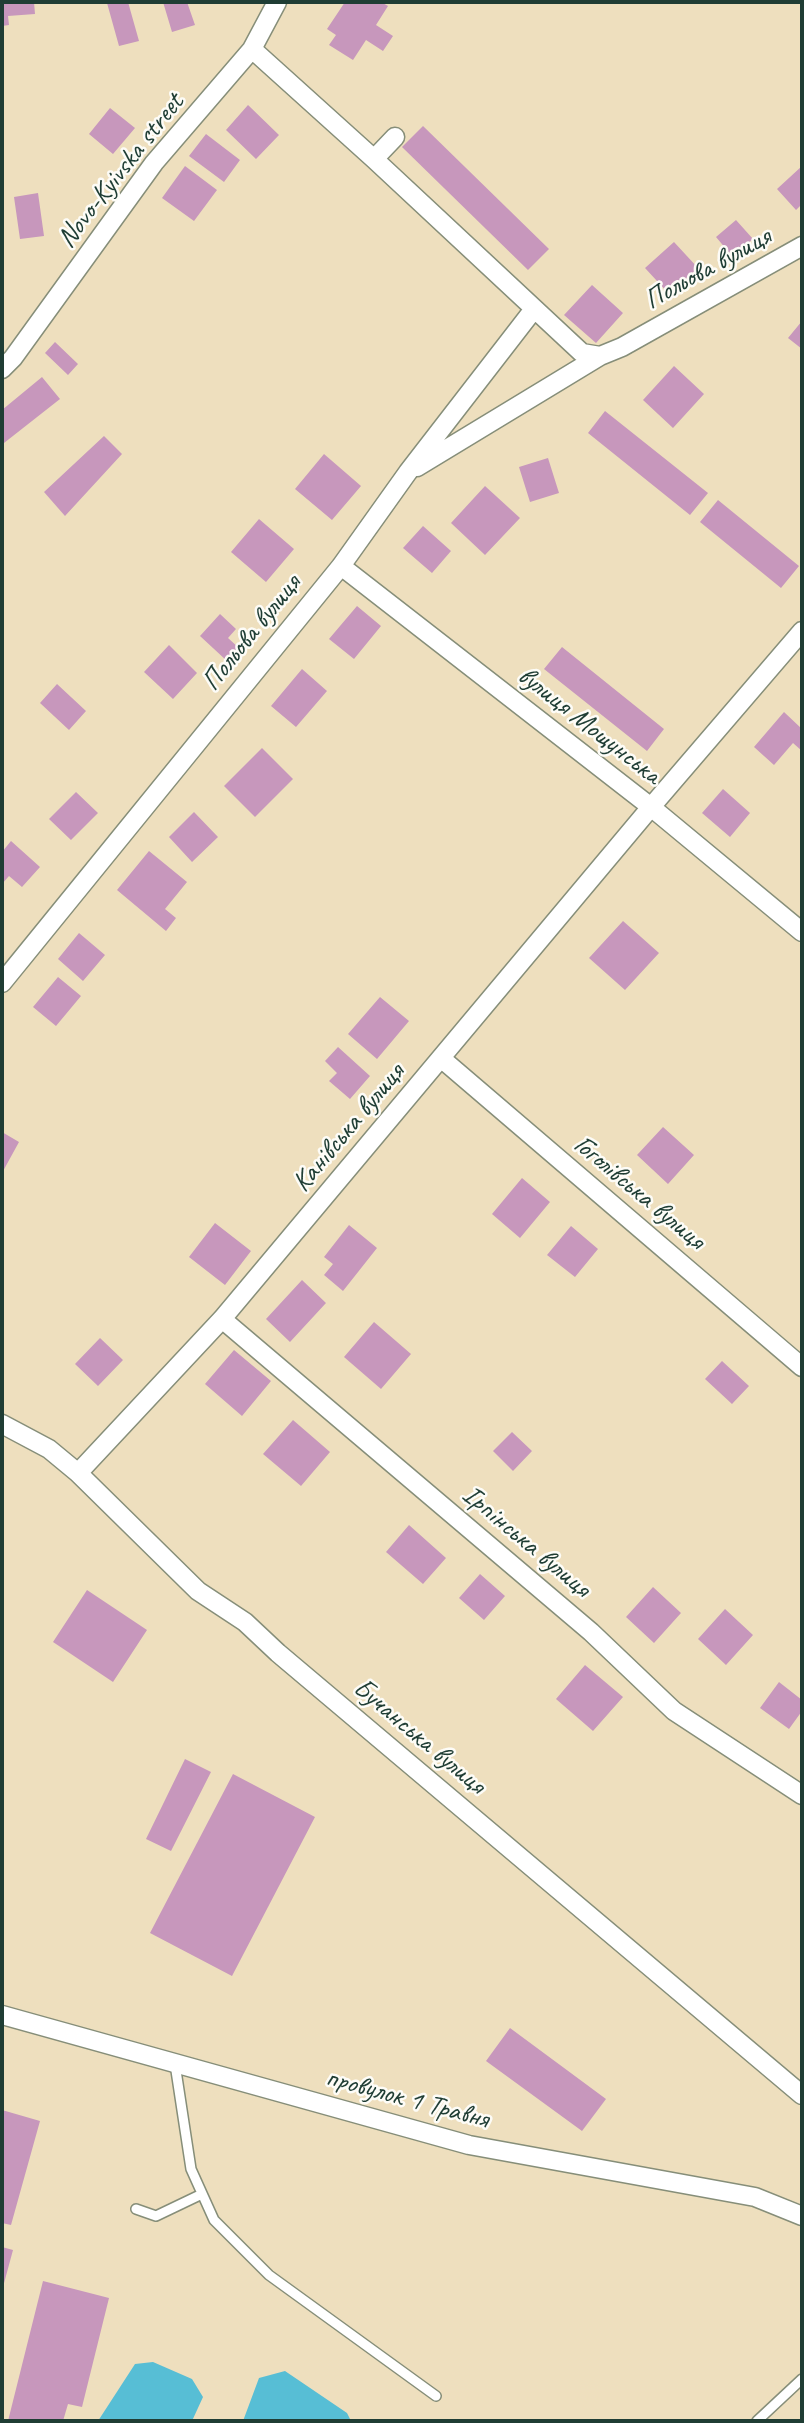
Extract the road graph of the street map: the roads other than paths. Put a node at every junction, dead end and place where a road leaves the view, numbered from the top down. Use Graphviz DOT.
graph roads {
  1 [pos="277,2"];
  2 [pos="252,49"];
  3 [pos="396,137"];
  4 [pos="374,159"];
  5 [pos="802,246"];
  6 [pos="534,309"];
  7 [pos="600,356"];
  8 [pos="2,369"];
  9 [pos="408,472"];
  10 [pos="341,566"];
  11 [pos="802,631"];
  12 [pos="651,807"];
  13 [pos="802,932"];
  14 [pos="2,983"];
  15 [pos="442,1059"];
  16 [pos="222,1319"];
  17 [pos="802,1367"];
  18 [pos="2,1424"];
  19 [pos="78,1473"];
  20 [pos="802,1795"];
  21 [pos="2,2015"];
  22 [pos="175,2062"];
  23 [pos="802,2095"];
  24 [pos="202,2194"];
  25 [pos="136,2209"];
  26 [pos="802,2216"];
  27 [pos="802,2379"];
  28 [pos="436,2396"];
  29 [pos="757,2421"];
  1 -- 2 [label="street, Novo-Kyivska street"];
  2 -- 4 [label="street"];
  2 -- 8 [label="street, Novo-Kyivska street"];
  3 -- 4 [label="street"];
  4 -- 6 [label="street"];
  5 -- 7 [label="street, Польова вулиця"];
  6 -- 7 [label="street"];
  6 -- 9 [label="street, Польова вулиця"];
  7 -- 9 [label="street, Польова вулиця"];
  9 -- 10 [label="street, Польова вулиця"];
  10 -- 12 [label="street, вулиця Мощунська"];
  10 -- 14 [label="street, Польова вулиця"];
  11 -- 12 [label="street, Канівська вулиця"];
  12 -- 13 [label="street, вулиця Мощунська"];
  12 -- 15 [label="street, Канівська вулиця"];
  15 -- 16 [label="street, Канівська вулиця"];
  15 -- 17 [label="street, Гоголівська вулиця"];
  16 -- 19 [label="street, Канівська вулиця"];
  16 -- 20 [label="street, Ірпінська вулиця"];
  18 -- 19 [label="street, Бучанська вулиця"];
  19 -- 23 [label="street, Бучанська вулиця"];
  21 -- 22 [label="street, провулок 1 Травня"];
  22 -- 24 [label="lane"];
  22 -- 26 [label="street, провулок 1 Травня"];
  24 -- 25 [label="lane"];
  24 -- 28 [label="lane"];
  27 -- 29 [label="lane"];
}
